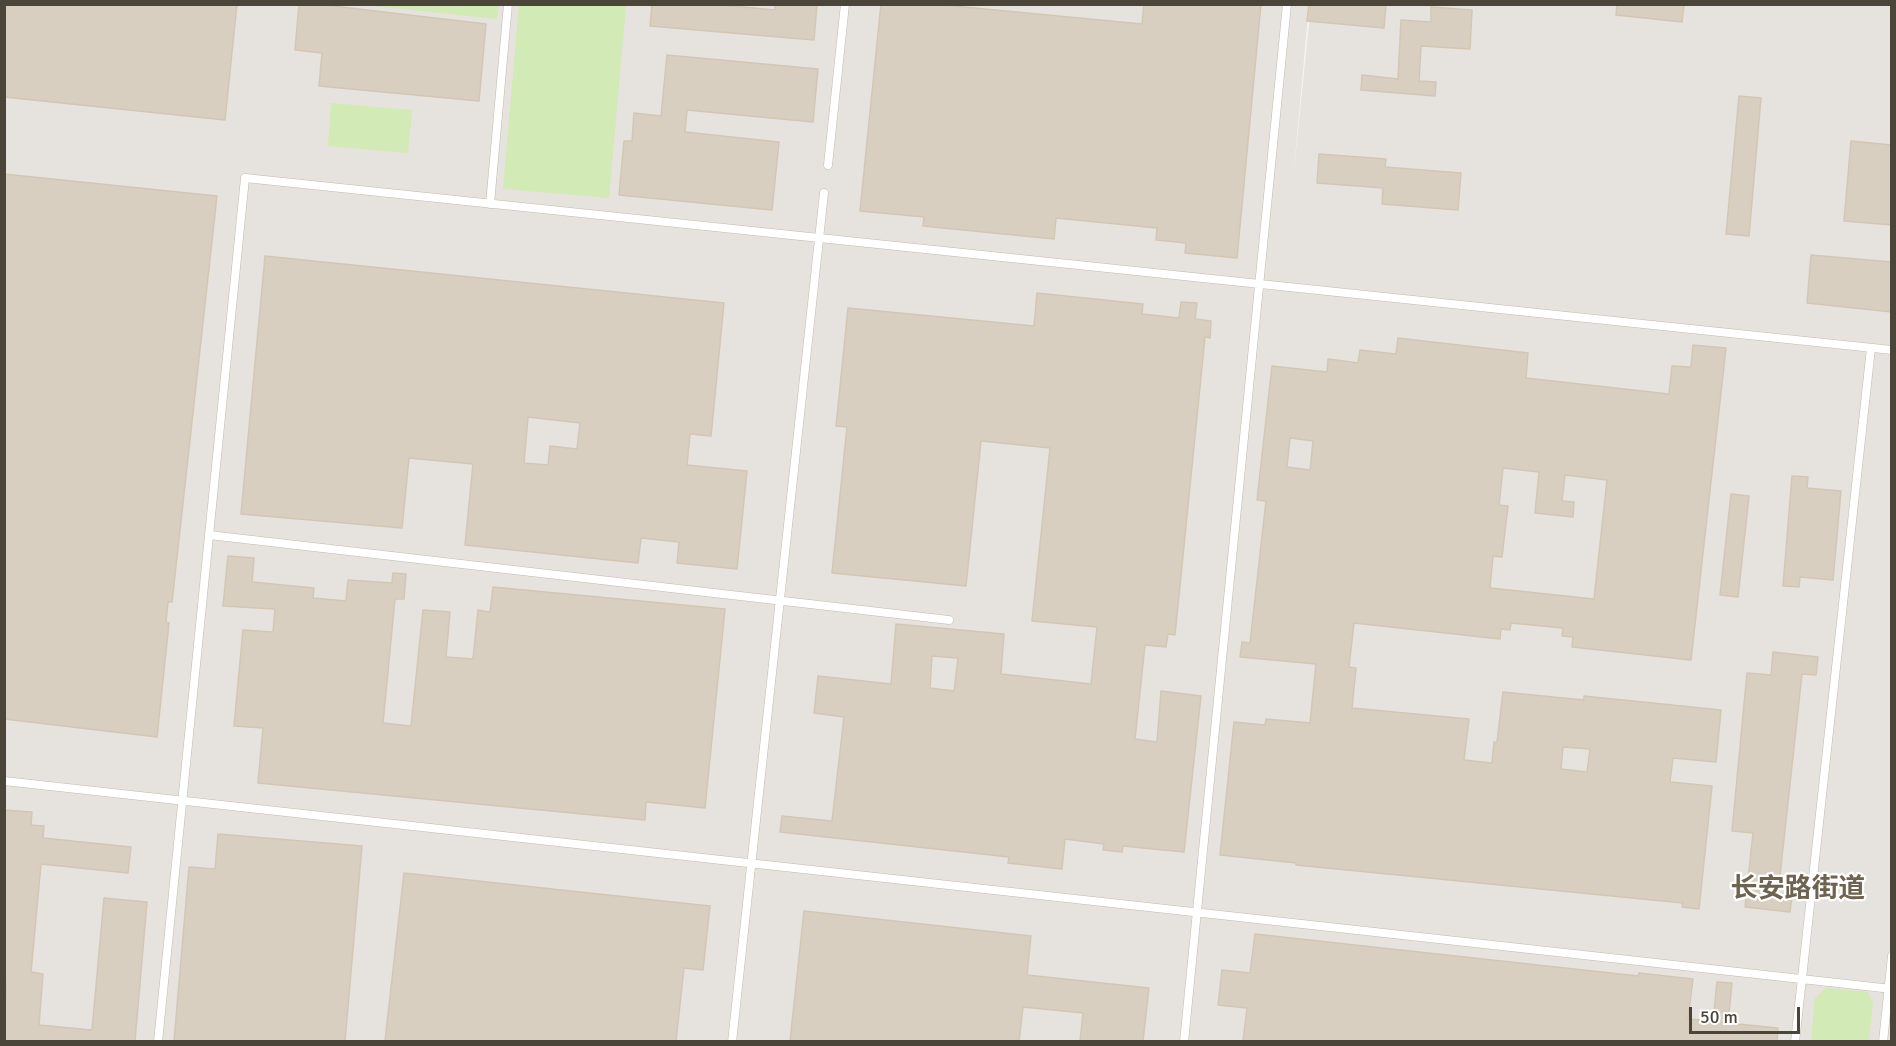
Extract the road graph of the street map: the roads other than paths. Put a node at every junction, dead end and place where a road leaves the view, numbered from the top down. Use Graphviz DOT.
graph roads {
  1 [pos="508,4"];
  2 [pos="845,4"];
  3 [pos="1287,4"];
  4 [pos="828,165"];
  5 [pos="824,193"];
  6 [pos="490,204"];
  7 [pos="820,238"];
  8 [pos="1259,284"];
  9 [pos="1871,348"];
  10 [pos="1892,350"];
  11 [pos="209,535"];
  12 [pos="780,600"];
  13 [pos="949,620"];
  14 [pos="4,781"];
  15 [pos="183,801"];
  16 [pos="752,863"];
  17 [pos="1197,912"];
  18 [pos="1892,956"];
  19 [pos="1802,979"];
  20 [pos="1890,989"];
  21 [pos="158,1041"];
  22 [pos="732,1041"];
  23 [pos="1184,1041"];
  24 [pos="1795,1041"];
  25 [pos="1883,1041"];
  1 -- 6 [label="lane"];
  2 -- 4 [label="lane"];
  3 -- 8 [label="lane"];
  5 -- 7 [label="lane"];
  6 -- 7 [label="lane"];
  6 -- 11 [label="lane"];
  7 -- 8 [label="lane"];
  7 -- 12 [label="lane"];
  8 -- 9 [label="lane"];
  8 -- 17 [label="lane"];
  9 -- 10 [label="lane"];
  9 -- 19 [label="lane"];
  11 -- 12 [label="lane"];
  11 -- 15 [label="lane"];
  12 -- 13 [label="lane"];
  12 -- 16 [label="lane"];
  14 -- 15 [label="lane"];
  15 -- 16 [label="lane"];
  15 -- 21 [label="lane"];
  16 -- 17 [label="lane"];
  16 -- 22 [label="lane"];
  17 -- 19 [label="lane"];
  17 -- 23 [label="lane"];
  18 -- 20 [label="lane"];
  19 -- 20 [label="lane"];
  19 -- 24 [label="lane"];
  20 -- 25 [label="lane"];
}
